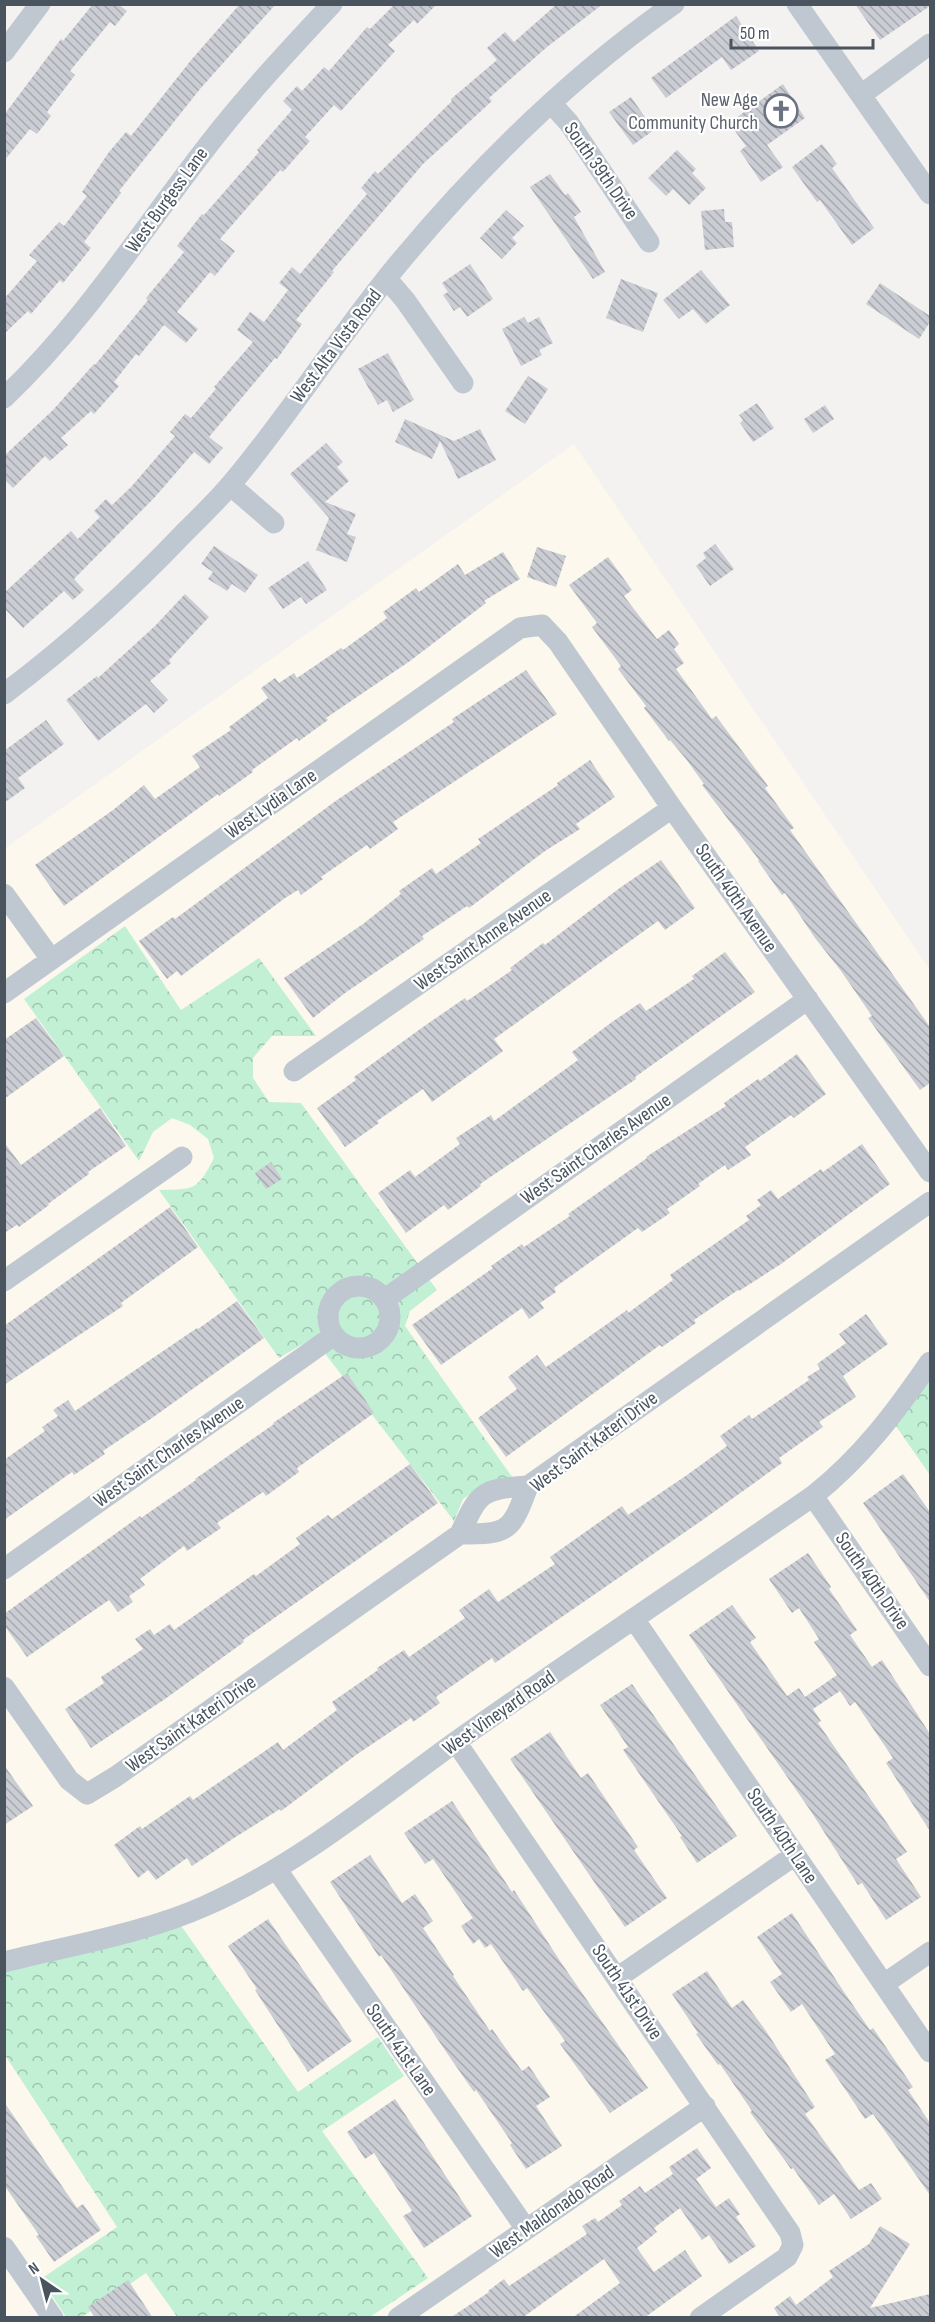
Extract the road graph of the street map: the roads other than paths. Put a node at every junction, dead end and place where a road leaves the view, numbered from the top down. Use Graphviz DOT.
graph roads {
  1 [pos="40,4"];
  2 [pos="332,4"];
  3 [pos="674,4"];
  4 [pos="797,4"];
  5 [pos="930,44"];
  6 [pos="4,52"];
  7 [pos="861,95"];
  8 [pos="551,103"];
  9 [pos="930,194"];
  10 [pos="649,242"];
  11 [pos="387,279"];
  12 [pos="463,383"];
  13 [pos="4,398"];
  14 [pos="230,485"];
  15 [pos="274,523"];
  16 [pos="542,625"];
  17 [pos="4,694"];
  18 [pos="672,808"];
  19 [pos="4,894"];
  20 [pos="51,959"];
  21 [pos="4,993"];
  22 [pos="808,999"];
  23 [pos="294,1071"];
  24 [pos="182,1157"];
  25 [pos="930,1172"];
  26 [pos="930,1202"];
  27 [pos="4,1281"];
  28 [pos="385,1299"];
  29 [pos="333,1336"];
  30 [pos="930,1362"];
  31 [pos="528,1486"];
  32 [pos="813,1496"];
  33 [pos="460,1534"];
  34 [pos="4,1569"];
  35 [pos="634,1619"];
  36 [pos="930,1666"];
  37 [pos="4,1687"];
  38 [pos="11,1710"];
  39 [pos="456,1742"];
  40 [pos="795,1855"];
  41 [pos="277,1870"];
  42 [pos="930,1952"];
  43 [pos="4,1962"];
  44 [pos="617,1978"];
  45 [pos="884,1984"];
  46 [pos="930,2052"];
  47 [pos="705,2106"];
  48 [pos="526,2229"];
  49 [pos="4,2247"];
  50 [pos="53,2318"];
  51 [pos="398,2318"];
  52 [pos="700,2318"];
  1 -- 6 [label="street"];
  2 -- 13 [label="street, West Burgess Lane"];
  3 -- 8 [label="street, West Alta Vista Road"];
  4 -- 7 [label="street"];
  5 -- 7 [label="street"];
  7 -- 9 [label="street"];
  8 -- 10 [label="street, South 39th Drive"];
  8 -- 11 [label="street, West Alta Vista Road"];
  11 -- 12 [label="street"];
  11 -- 14 [label="street, West Alta Vista Road"];
  14 -- 15 [label="street"];
  14 -- 17 [label="street, West Alta Vista Road"];
  16 -- 18 [label="street, South 40th Avenue"];
  16 -- 20 [label="street, West Lydia Lane"];
  18 -- 22 [label="street, South 40th Avenue"];
  18 -- 23 [label="street, West Saint Anne Avenue"];
  19 -- 20 [label="street"];
  20 -- 21 [label="street, West Lydia Lane"];
  22 -- 25 [label="street, South 40th Avenue"];
  22 -- 28 [label="street, West Saint Charles Avenue"];
  24 -- 27 [label="street"];
  26 -- 31 [label="street, West Saint Kateri Drive"];
  28 -- 29 [label="street"];
  28 -- 29 [label="street"];
  29 -- 34 [label="street, West Saint Charles Avenue"];
  30 -- 32 [label="street, West Vineyard Road"];
  31 -- 33 [label="street"];
  31 -- 33 [label="street, West Saint Kateri Drive"];
  32 -- 35 [label="street, West Vineyard Road"];
  32 -- 36 [label="street, South 40th Drive"];
  33 -- 38 [label="street, West Saint Kateri Drive"];
  35 -- 39 [label="street, West Vineyard Road"];
  35 -- 40 [label="street, South 40th Lane"];
  37 -- 38 [label="street"];
  39 -- 41 [label="street, West Vineyard Road"];
  39 -- 44 [label="street, South 41st Drive"];
  40 -- 44 [label="street"];
  40 -- 45 [label="street, South 40th Lane"];
  41 -- 43 [label="street, West Vineyard Road"];
  41 -- 48 [label="street, South 41st Lane"];
  42 -- 45 [label="street"];
  44 -- 47 [label="street, South 41st Drive"];
  45 -- 46 [label="street, South 40th Lane"];
  47 -- 48 [label="street, West Maldonado Road"];
  47 -- 52 [label="street, South 41st Drive"];
  48 -- 51 [label="street, West Maldonado Road"];
  49 -- 50 [label="street"];
}
